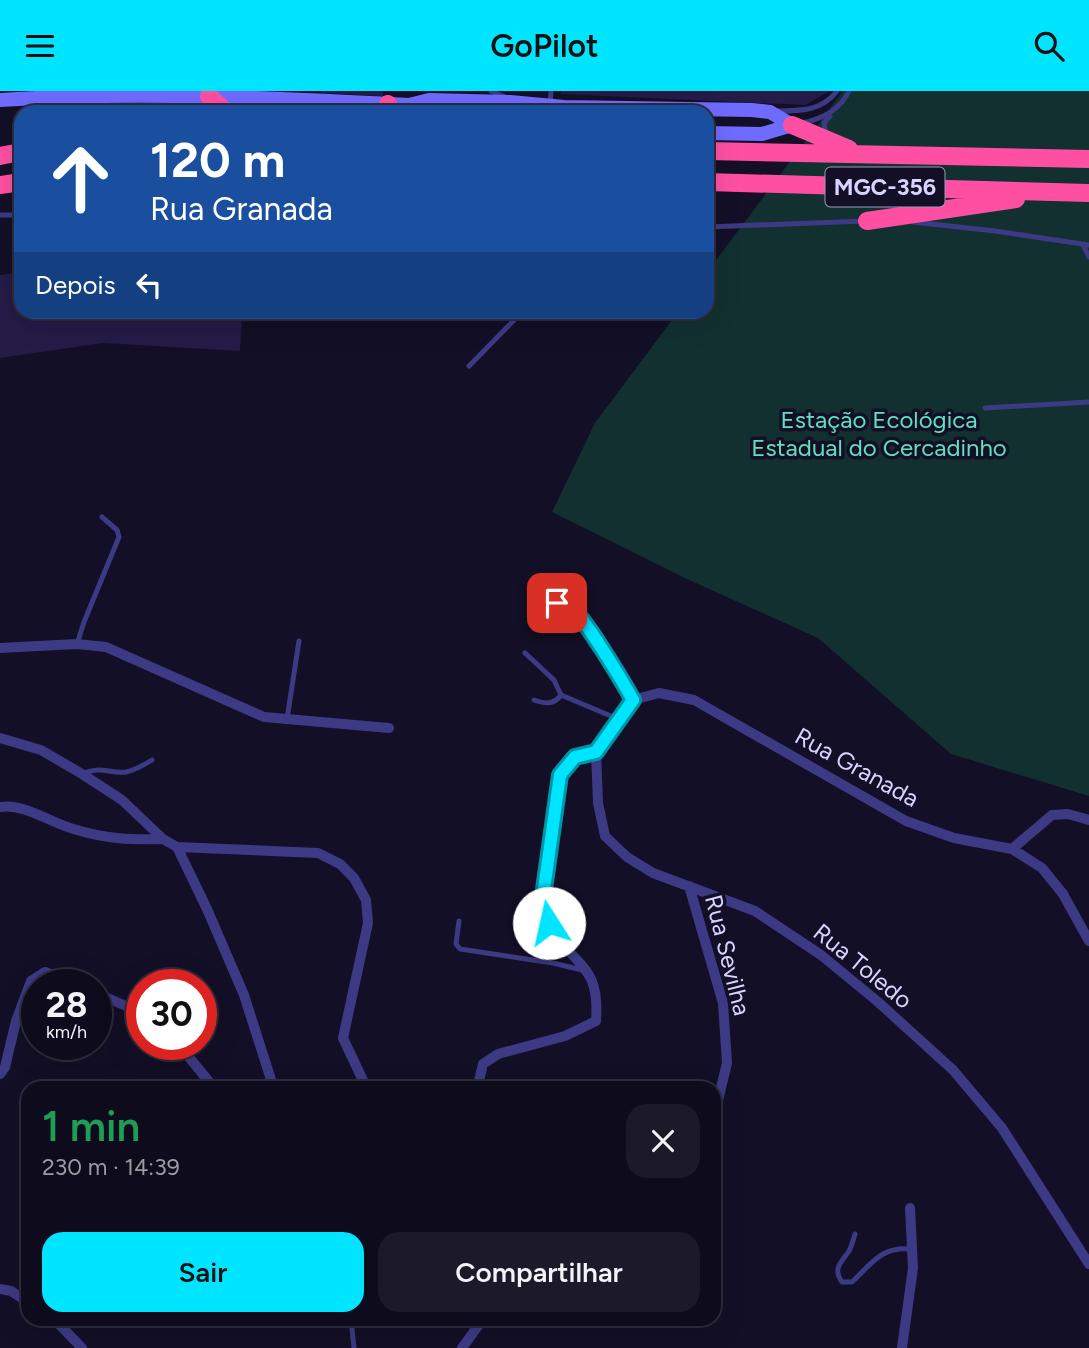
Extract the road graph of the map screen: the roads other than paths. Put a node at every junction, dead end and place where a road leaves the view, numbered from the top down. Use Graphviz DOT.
graph roads {
  1 [pos="491,91"];
  2 [pos="837,91"];
  3 [pos="849,91"];
  4 [pos="56,93"];
  5 [pos="145,93"];
  6 [pos="162,93"];
  7 [pos="29,94"];
  8 [pos="209,96"];
  9 [pos="551,98"];
  10 [pos="0,100"];
  11 [pos="388,102"];
  12 [pos="510,102"];
  13 [pos="219,105"];
  14 [pos="409,105"];
  15 [pos="645,105"];
  16 [pos="714,110"];
  17 [pos="725,111"];
  18 [pos="770,111"];
  19 [pos="833,112"];
  20 [pos="792,125"];
  21 [pos="714,133"];
  22 [pos="725,134"];
  23 [pos="833,142"];
  24 [pos="714,151"];
  25 [pos="859,153"];
  26 [pos="1089,159"];
  27 [pos="714,182"];
  28 [pos="1063,192"];
  29 [pos="1089,193"];
  30 [pos="867,221"];
  31 [pos="714,227"];
  32 [pos="1086,245"];
  33 [pos="1089,257"];
  34 [pos="515,319"];
  35 [pos="470,366"];
  36 [pos="1089,402"];
  37 [pos="985,408"];
  38 [pos="102,517"];
  39 [pos="531,610"];
  40 [pos="299,641"];
  41 [pos="78,644"];
  42 [pos="0,648"];
  43 [pos="525,653"];
  44 [pos="562,695"];
  45 [pos="534,700"];
  46 [pos="633,700"];
  47 [pos="288,719"];
  48 [pos="618,719"];
  49 [pos="389,728"];
  50 [pos="0,738"];
  51 [pos="596,752"];
  52 [pos="152,760"];
  53 [pos="82,774"];
  54 [pos="0,807"];
  55 [pos="1089,820"];
  56 [pos="163,839"];
  57 [pos="177,847"];
  58 [pos="1012,849"];
  59 [pos="689,886"];
  60 [pos="459,921"];
  61 [pos="1089,941"];
  62 [pos="588,971"];
  63 [pos="21,1008"];
  64 [pos="191,1060"];
  65 [pos="0,1074"];
  66 [pos="208,1081"];
  67 [pos="271,1081"];
  68 [pos="363,1081"];
  69 [pos="479,1081"];
  70 [pos="721,1088"];
  71 [pos="910,1208"];
  72 [pos="855,1234"];
  73 [pos="911,1249"];
  74 [pos="1089,1264"];
  75 [pos="0,1289"];
  76 [pos="21,1297"];
  77 [pos="61,1326"];
  78 [pos="352,1326"];
  79 [pos="478,1326"];
  80 [pos="82,1348"];
  81 [pos="354,1348"];
  82 [pos="462,1348"];
  83 [pos="902,1348"];
  1 -- 12 [label="lane"];
  2 -- 18 [label="lane"];
  3 -- 19 [label="lane"];
  4 -- 5 [label="street"];
  4 -- 7 [label="street"];
  5 -- 6 [label="street"];
  6 -- 8 [label="street"];
  7 -- 10 [label="street"];
  8 -- 11 [label="street"];
  8 -- 13 [label="highway"];
  9 -- 12 [label="street"];
  9 -- 15 [label="street"];
  11 -- 14 [label="street"];
  12 -- 14 [label="street"];
  16 -- 17 [label="street"];
  17 -- 18 [label="street"];
  17 -- 22 [label="street"];
  18 -- 20 [label="street"];
  19 -- 20 [label="lane"];
  19 -- 23 [label="lane"];
  20 -- 22 [label="street"];
  20 -- 23 [label="highway"];
  21 -- 22 [label="street"];
  23 -- 25 [label="highway"];
  24 -- 25 [label="highway, MGC-356"];
  25 -- 26 [label="highway, MGC-356"];
  27 -- 28 [label="highway, MGC-356"];
  28 -- 29 [label="highway, MGC-356"];
  28 -- 30 [label="highway"];
  30 -- 31 [label="lane"];
  30 -- 32 [label="lane"];
  32 -- 33 [label="lane"];
  34 -- 35 [label="lane"];
  36 -- 37 [label="lane"];
  38 -- 41 [label="lane"];
  39 -- 46 [label="lane"];
  40 -- 47 [label="lane"];
  41 -- 42 [label="street"];
  41 -- 47 [label="street"];
  43 -- 44 [label="lane"];
  44 -- 45 [label="lane"];
  44 -- 48 [label="lane"];
  46 -- 48 [label="street"];
  46 -- 58 [label="street, Rua Granada"];
  47 -- 49 [label="street"];
  48 -- 51 [label="street"];
  50 -- 53 [label="street"];
  51 -- 59 [label="street, Rua Toledo"];
  51 -- 62 [label="street"];
  52 -- 53 [label="lane"];
  53 -- 56 [label="street"];
  54 -- 56 [label="street"];
  55 -- 58 [label="street"];
  56 -- 57 [label="street"];
  57 -- 67 [label="street"];
  57 -- 68 [label="street"];
  58 -- 61 [label="street, Rua Granada"];
  59 -- 70 [label="street, Rua Sevilha"];
  59 -- 74 [label="street, Rua Toledo"];
  60 -- 62 [label="lane"];
  62 -- 69 [label="street"];
  63 -- 65 [label="street"];
  64 -- 66 [label="street"];
  71 -- 73 [label="street"];
  72 -- 73 [label="lane"];
  73 -- 83 [label="street"];
  75 -- 76 [label="street"];
  77 -- 80 [label="street"];
  78 -- 81 [label="lane"];
  79 -- 82 [label="street"];
}
